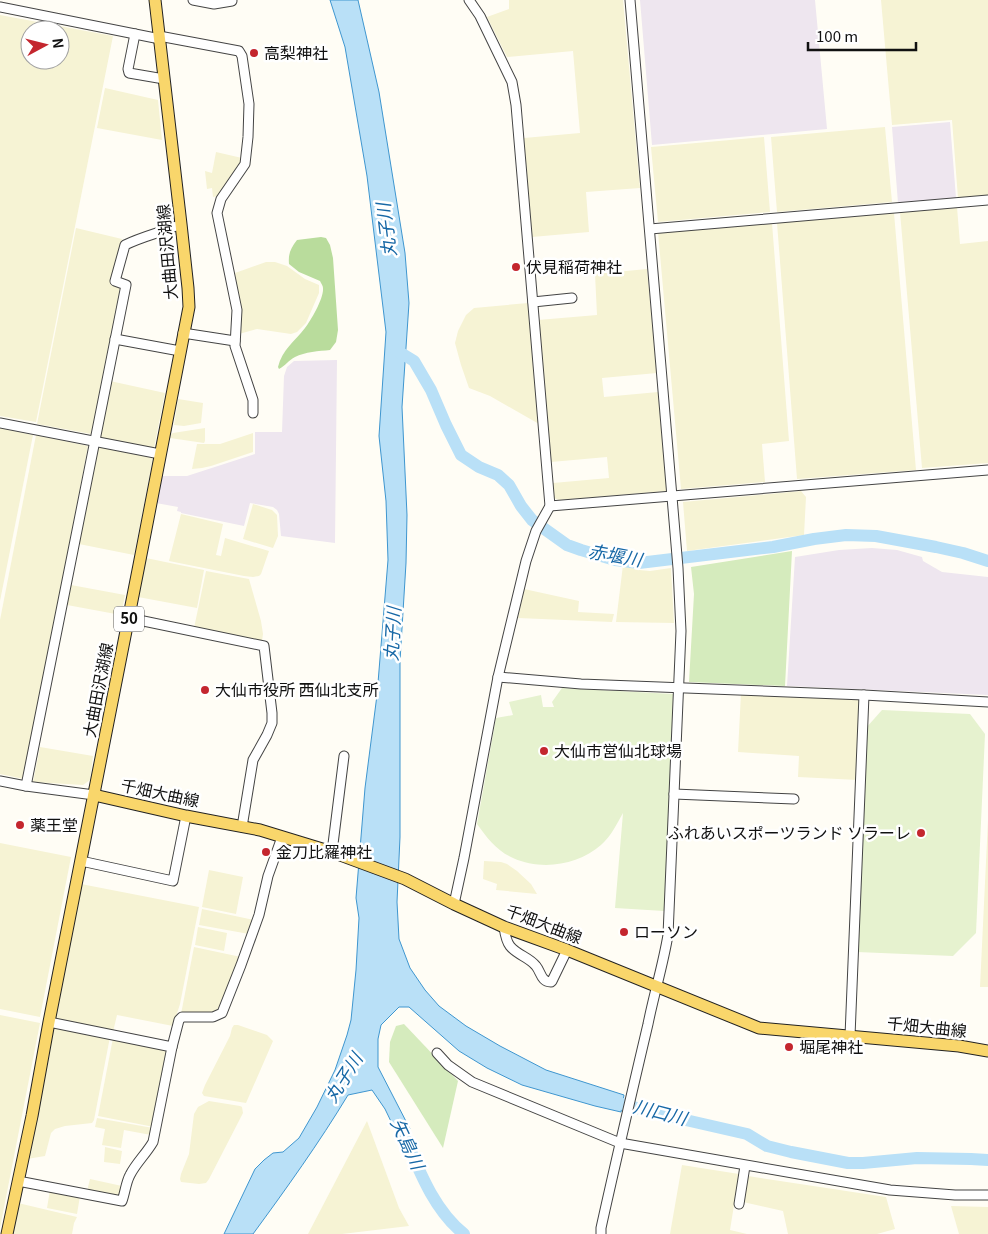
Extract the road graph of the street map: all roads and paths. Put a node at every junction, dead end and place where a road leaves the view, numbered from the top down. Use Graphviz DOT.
graph roads {
  1 [pos="155,0"];
  2 [pos="193,0"];
  3 [pos="469,0"];
  4 [pos="630,0"];
  5 [pos="232,1"];
  6 [pos="0,7"];
  7 [pos="135,34"];
  8 [pos="159,37"];
  9 [pos="164,79"];
  10 [pos="988,200"];
  11 [pos="181,224"];
  12 [pos="650,229"];
  13 [pos="572,298"];
  14 [pos="533,302"];
  15 [pos="184,333"];
  16 [pos="115,339"];
  17 [pos="235,341"];
  18 [pos="180,351"];
  19 [pos="253,413"];
  20 [pos="0,423"];
  21 [pos="95,441"];
  22 [pos="160,454"];
  23 [pos="988,470"];
  24 [pos="672,496"];
  25 [pos="550,506"];
  26 [pos="129,618"];
  27 [pos="498,677"];
  28 [pos="678,687"];
  29 [pos="864,695"];
  30 [pos="988,702"];
  31 [pos="344,756"];
  32 [pos="0,781"];
  33 [pos="26,786"];
  34 [pos="674,794"];
  35 [pos="94,796"];
  36 [pos="794,799"];
  37 [pos="186,816"];
  38 [pos="242,827"];
  39 [pos="282,837"];
  40 [pos="332,852"];
  41 [pos="81,861"];
  42 [pos="454,904"];
  43 [pos="504,927"];
  44 [pos="568,950"];
  45 [pos="656,986"];
  46 [pos="49,1022"];
  47 [pos="850,1036"];
  48 [pos="172,1047"];
  49 [pos="988,1051"];
  50 [pos="437,1053"];
  51 [pos="621,1139"];
  52 [pos="745,1166"];
  53 [pos="18,1181"];
  54 [pos="988,1195"];
  55 [pos="739,1204"];
  56 [pos="7,1234"];
  57 [pos="602,1234"];
  1 -- 8 [label="main road, 大曲田沢湖線 / 50"];
  2 -- 5 [label="street"];
  3 -- 14 [label="street"];
  4 -- 12 [label="street"];
  6 -- 7 [label="street"];
  7 -- 8 [label="street"];
  7 -- 9 [label="street"];
  8 -- 9 [label="main road, 大曲田沢湖線 / 50"];
  8 -- 17 [label="street"];
  9 -- 11 [label="main road, 大曲田沢湖線 / 50"];
  10 -- 12 [label="street"];
  11 -- 15 [label="main road, 大曲田沢湖線 / 50"];
  11 -- 16 [label="street"];
  12 -- 24 [label="street"];
  13 -- 14 [label="street"];
  14 -- 25 [label="street"];
  15 -- 17 [label="street"];
  15 -- 18 [label="main road, 大曲田沢湖線 / 50"];
  16 -- 18 [label="street"];
  16 -- 21 [label="street"];
  17 -- 19 [label="street"];
  18 -- 22 [label="main road, 大曲田沢湖線 / 50"];
  20 -- 21 [label="street"];
  21 -- 22 [label="street"];
  21 -- 33 [label="street"];
  22 -- 26 [label="main road, 大曲田沢湖線 / 50"];
  23 -- 24 [label="street"];
  24 -- 25 [label="street"];
  24 -- 28 [label="street"];
  25 -- 27 [label="street"];
  26 -- 35 [label="main road, 大曲田沢湖線 / 50"];
  26 -- 38 [label="street"];
  27 -- 28 [label="street"];
  27 -- 42 [label="street"];
  28 -- 29 [label="street"];
  28 -- 34 [label="street"];
  29 -- 30 [label="street"];
  29 -- 47 [label="street"];
  31 -- 40 [label="street"];
  32 -- 33 [label="street"];
  33 -- 35 [label="street"];
  34 -- 36 [label="street"];
  34 -- 45 [label="street"];
  35 -- 37 [label="main road, 千畑大曲線"];
  35 -- 41 [label="main road, 大曲田沢湖線 / 50"];
  37 -- 38 [label="main road, 千畑大曲線"];
  37 -- 41 [label="street"];
  38 -- 39 [label="main road, 千畑大曲線"];
  39 -- 40 [label="main road, 千畑大曲線"];
  39 -- 48 [label="street"];
  40 -- 42 [label="main road, 千畑大曲線"];
  41 -- 46 [label="main road, 大曲田沢湖線 / 50"];
  42 -- 43 [label="main road, 千畑大曲線"];
  43 -- 44 [label="main road, 千畑大曲線"];
  43 -- 44 [label="street"];
  44 -- 45 [label="main road, 千畑大曲線"];
  45 -- 47 [label="main road, 千畑大曲線"];
  45 -- 51 [label="street"];
  46 -- 48 [label="street"];
  46 -- 53 [label="main road, 大曲田沢湖線 / 50"];
  47 -- 49 [label="main road, 千畑大曲線"];
  48 -- 53 [label="street"];
  50 -- 51 [label="street"];
  51 -- 52 [label="street"];
  51 -- 57 [label="street"];
  52 -- 54 [label="street"];
  52 -- 55 [label="street"];
  53 -- 56 [label="main road, 大曲田沢湖線 / 50"];
}
